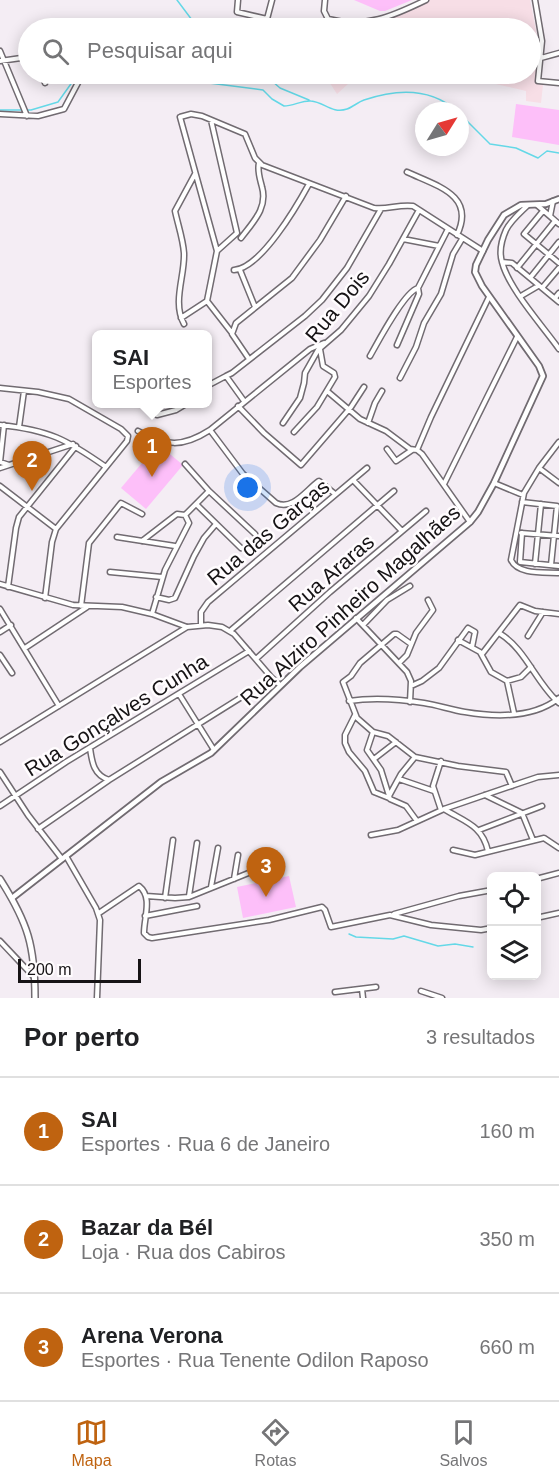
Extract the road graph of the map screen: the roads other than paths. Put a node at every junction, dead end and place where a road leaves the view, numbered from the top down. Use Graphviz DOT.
graph roads {
  1 [pos="238,0"];
  2 [pos="272,0"];
  3 [pos="325,0"];
  4 [pos="426,0"];
  5 [pos="535,0"];
  6 [pos="263,18"];
  7 [pos="267,18"];
  8 [pos="328,18"];
  9 [pos="379,18"];
  10 [pos="538,18"];
  11 [pos="541,35"];
  12 [pos="0,51"];
  13 [pos="559,53"];
  14 [pos="541,58"];
  15 [pos="18,59"];
  16 [pos="2,61"];
  17 [pos="541,81"];
  18 [pos="559,83"];
  19 [pos="77,84"];
  20 [pos="0,114"];
  21 [pos="26,114"];
  22 [pos="211,120"];
  23 [pos="259,163"];
  24 [pos="407,172"];
  25 [pos="195,174"];
  26 [pos="309,184"];
  27 [pos="345,196"];
  28 [pos="556,202"];
  29 [pos="528,204"];
  30 [pos="536,204"];
  31 [pos="381,209"];
  32 [pos="419,210"];
  33 [pos="543,211"];
  34 [pos="550,217"];
  35 [pos="557,222"];
  36 [pos="447,229"];
  37 [pos="457,235"];
  38 [pos="241,238"];
  39 [pos="462,238"];
  40 [pos="403,239"];
  41 [pos="559,242"];
  42 [pos="536,245"];
  43 [pos="439,246"];
  44 [pos="217,251"];
  45 [pos="483,251"];
  46 [pos="548,255"];
  47 [pos="502,262"];
  48 [pos="559,266"];
  49 [pos="517,268"];
  50 [pos="234,270"];
  51 [pos="240,270"];
  52 [pos="530,278"];
  53 [pos="540,287"];
  54 [pos="418,288"];
  55 [pos="559,293"];
  56 [pos="521,296"];
  57 [pos="489,297"];
  58 [pos="557,300"];
  59 [pos="207,301"];
  60 [pos="255,307"];
  61 [pos="181,318"];
  62 [pos="184,324"];
  63 [pos="232,334"];
  64 [pos="517,337"];
  65 [pos="325,342"];
  66 [pos="397,345"];
  67 [pos="320,348"];
  68 [pos="559,349"];
  69 [pos="370,356"];
  70 [pos="249,359"];
  71 [pos="226,376"];
  72 [pos="400,378"];
  73 [pos="212,383"];
  74 [pos="364,387"];
  75 [pos="0,388"];
  76 [pos="24,391"];
  77 [pos="327,391"];
  78 [pos="382,391"];
  79 [pos="244,401"];
  80 [pos="238,406"];
  81 [pos="179,408"];
  82 [pos="349,409"];
  83 [pos="158,415"];
  84 [pos="283,423"];
  85 [pos="368,423"];
  86 [pos="2,425"];
  87 [pos="19,427"];
  88 [pos="210,430"];
  89 [pos="138,431"];
  90 [pos="294,432"];
  91 [pos="75,445"];
  92 [pos="558,445"];
  93 [pos="387,449"];
  94 [pos="415,450"];
  95 [pos="0,462"];
  96 [pos="185,464"];
  97 [pos="10,465"];
  98 [pos="106,466"];
  99 [pos="0,468"];
  100 [pos="368,468"];
  101 [pos="539,468"];
  102 [pos="353,480"];
  103 [pos="494,483"];
  104 [pos="559,483"];
  105 [pos="444,484"];
  106 [pos="0,486"];
  107 [pos="209,491"];
  108 [pos="394,491"];
  109 [pos="335,494"];
  110 [pos="523,495"];
  111 [pos="522,502"];
  112 [pos="196,504"];
  113 [pos="541,504"];
  114 [pos="26,507"];
  115 [pos="376,507"];
  116 [pos="426,511"];
  117 [pos="142,514"];
  118 [pos="185,515"];
  119 [pos="471,522"];
  120 [pos="216,524"];
  121 [pos="56,529"];
  122 [pos="402,531"];
  123 [pos="519,533"];
  124 [pos="255,534"];
  125 [pos="538,535"];
  126 [pos="557,536"];
  127 [pos="117,537"];
  128 [pos="142,541"];
  129 [pos="175,546"];
  130 [pos="241,548"];
  131 [pos="535,564"];
  132 [pos="551,565"];
  133 [pos="559,566"];
  134 [pos="110,572"];
  135 [pos="559,573"];
  136 [pos="162,577"];
  137 [pos="0,584"];
  138 [pos="410,586"];
  139 [pos="8,587"];
  140 [pos="156,597"];
  141 [pos="45,598"];
  142 [pos="428,600"];
  143 [pos="73,605"];
  144 [pos="81,606"];
  145 [pos="88,606"];
  146 [pos="0,609"];
  147 [pos="543,612"];
  148 [pos="152,614"];
  149 [pos="559,614"];
  150 [pos="72,618"];
  151 [pos="357,618"];
  152 [pos="11,625"];
  153 [pos="201,625"];
  154 [pos="363,625"];
  155 [pos="187,627"];
  156 [pos="230,631"];
  157 [pos="0,632"];
  158 [pos="499,633"];
  159 [pos="528,636"];
  160 [pos="459,640"];
  161 [pos="411,644"];
  162 [pos="382,645"];
  163 [pos="472,646"];
  164 [pos="25,648"];
  165 [pos="249,651"];
  166 [pos="482,654"];
  167 [pos="0,655"];
  168 [pos="256,659"];
  169 [pos="399,663"];
  170 [pos="531,667"];
  171 [pos="12,673"];
  172 [pos="272,678"];
  173 [pos="507,681"];
  174 [pos="280,685"];
  175 [pos="411,686"];
  176 [pos="179,694"];
  177 [pos="350,701"];
  178 [pos="558,701"];
  179 [pos="410,702"];
  180 [pos="59,706"];
  181 [pos="514,714"];
  182 [pos="355,715"];
  183 [pos="198,724"];
  184 [pos="374,732"];
  185 [pos="0,742"];
  186 [pos="396,742"];
  187 [pos="90,748"];
  188 [pos="214,750"];
  189 [pos="415,757"];
  190 [pos="374,759"];
  191 [pos="441,761"];
  192 [pos="0,772"];
  193 [pos="559,775"];
  194 [pos="399,778"];
  195 [pos="109,780"];
  196 [pos="512,786"];
  197 [pos="434,791"];
  198 [pos="485,795"];
  199 [pos="15,796"];
  200 [pos="390,798"];
  201 [pos="0,806"];
  202 [pos="542,806"];
  203 [pos="442,809"];
  204 [pos="522,813"];
  205 [pos="417,821"];
  206 [pos="38,829"];
  207 [pos="479,830"];
  208 [pos="371,835"];
  209 [pos="173,840"];
  210 [pos="533,840"];
  211 [pos="197,843"];
  212 [pos="218,848"];
  213 [pos="559,848"];
  214 [pos="453,850"];
  215 [pos="488,851"];
  216 [pos="238,855"];
  217 [pos="64,857"];
  218 [pos="251,872"];
  219 [pos="559,873"];
  220 [pos="541,878"];
  221 [pos="0,879"];
  222 [pos="234,880"];
  223 [pos="211,887"];
  224 [pos="487,891"];
  225 [pos="146,896"];
  226 [pos="189,897"];
  227 [pos="12,898"];
  228 [pos="165,898"];
  229 [pos="197,906"];
  230 [pos="99,913"];
  231 [pos="559,913"];
  232 [pos="403,914"];
  233 [pos="146,916"];
  234 [pos="541,917"];
  235 [pos="487,929"];
  236 [pos="0,941"];
  237 [pos="34,977"];
  238 [pos="376,987"];
  239 [pos="362,989"];
  240 [pos="422,991"];
  241 [pos="334,992"];
  242 [pos="432,996"];
  243 [pos="35,998"];
  244 [pos="97,998"];
  245 [pos="363,998"];
  246 [pos="442,998"];
  1 -- 6 [label="street"];
  2 -- 7 [label="street"];
  3 -- 8 [label="street"];
  4 -- 9 [label="street"];
  5 -- 10 [label="street"];
  11 -- 14 [label="street"];
  12 -- 16 [label="street"];
  13 -- 14 [label="street"];
  15 -- 16 [label="street"];
  16 -- 21 [label="street"];
  17 -- 18 [label="street"];
  19 -- 21 [label="street"];
  20 -- 21 [label="street"];
  22 -- 23 [label="street"];
  22 -- 25 [label="street"];
  22 -- 44 [label="street"];
  23 -- 26 [label="street"];
  23 -- 38 [label="street"];
  24 -- 37 [label="street"];
  25 -- 44 [label="street"];
  25 -- 61 [label="street"];
  26 -- 27 [label="street"];
  26 -- 51 [label="street"];
  27 -- 31 [label="street"];
  27 -- 60 [label="street"];
  28 -- 30 [label="street, Rua Alziro Pinheiro Magalhães"];
  28 -- 34 [label="street"];
  29 -- 30 [label="street, Rua Alziro Pinheiro Magalhães"];
  29 -- 45 [label="street, Rua Alziro Pinheiro Magalhães"];
  29 -- 47 [label="street"];
  30 -- 33 [label="street"];
  31 -- 32 [label="street"];
  31 -- 70 [label="street, Rua Dois"];
  32 -- 36 [label="street"];
  32 -- 40 [label="street, Rua Dois"];
  33 -- 34 [label="street"];
  33 -- 42 [label="street"];
  34 -- 35 [label="street"];
  35 -- 42 [label="street"];
  36 -- 37 [label="street"];
  36 -- 43 [label="street"];
  37 -- 39 [label="street"];
  39 -- 45 [label="street"];
  39 -- 72 [label="street"];
  40 -- 43 [label="street"];
  40 -- 65 [label="street, Rua Dois"];
  41 -- 46 [label="street"];
  42 -- 46 [label="street"];
  42 -- 49 [label="street"];
  43 -- 54 [label="street"];
  44 -- 59 [label="street"];
  45 -- 57 [label="street, Rua Alziro Pinheiro Magalhães"];
  46 -- 48 [label="street"];
  46 -- 52 [label="street"];
  47 -- 49 [label="street"];
  47 -- 56 [label="street"];
  48 -- 53 [label="street"];
  49 -- 52 [label="street"];
  50 -- 51 [label="street"];
  51 -- 60 [label="street"];
  52 -- 53 [label="street"];
  53 -- 56 [label="street"];
  53 -- 58 [label="street"];
  54 -- 66 [label="street"];
  54 -- 69 [label="street"];
  55 -- 58 [label="street"];
  56 -- 68 [label="street"];
  57 -- 64 [label="street, Rua Alziro Pinheiro Magalhães"];
  57 -- 94 [label="street"];
  59 -- 61 [label="street"];
  59 -- 63 [label="street"];
  60 -- 63 [label="street"];
  61 -- 62 [label="street"];
  63 -- 70 [label="street"];
  64 -- 103 [label="street, Rua Alziro Pinheiro Magalhães"];
  64 -- 105 [label="street"];
  65 -- 67 [label="street, Rua Dois"];
  65 -- 79 [label="street"];
  67 -- 77 [label="street"];
  67 -- 84 [label="street, Rua Dois"];
  70 -- 71 [label="street, Rua Dois"];
  71 -- 73 [label="street, Rua Dois"];
  71 -- 79 [label="street"];
  74 -- 82 [label="street"];
  75 -- 76 [label="street"];
  76 -- 87 [label="street"];
  76 -- 98 [label="street"];
  77 -- 82 [label="street"];
  77 -- 90 [label="street"];
  78 -- 85 [label="street"];
  79 -- 80 [label="street"];
  80 -- 82 [label="street"];
  80 -- 88 [label="street"];
  81 -- 83 [label="street"];
  82 -- 85 [label="street"];
  85 -- 94 [label="street"];
  86 -- 87 [label="street"];
  86 -- 95 [label="street"];
  87 -- 91 [label="street"];
  88 -- 89 [label="street"];
  88 -- 109 [label="street"];
  91 -- 97 [label="street"];
  91 -- 98 [label="street"];
  91 -- 114 [label="street"];
  92 -- 101 [label="street"];
  93 -- 94 [label="street"];
  94 -- 105 [label="street"];
  95 -- 97 [label="street"];
  96 -- 107 [label="street"];
  97 -- 99 [label="street"];
  98 -- 121 [label="street"];
  100 -- 102 [label="street, Rua das Garças"];
  101 -- 104 [label="street"];
  101 -- 110 [label="street"];
  102 -- 109 [label="street, Rua das Garças"];
  102 -- 115 [label="street"];
  103 -- 110 [label="street"];
  103 -- 119 [label="street, Rua Alziro Pinheiro Magalhães"];
  105 -- 119 [label="street"];
  106 -- 114 [label="street"];
  107 -- 112 [label="street"];
  107 -- 124 [label="street"];
  108 -- 115 [label="street"];
  109 -- 153 [label="street, Rua das Garças"];
  110 -- 111 [label="street"];
  111 -- 113 [label="street"];
  111 -- 123 [label="street"];
  112 -- 118 [label="street"];
  112 -- 120 [label="street"];
  113 -- 125 [label="street"];
  113 -- 126 [label="street"];
  114 -- 121 [label="street"];
  114 -- 139 [label="street"];
  115 -- 122 [label="street"];
  115 -- 156 [label="street"];
  116 -- 122 [label="street, Rua Araras"];
  117 -- 144 [label="street"];
  118 -- 128 [label="street"];
  118 -- 129 [label="street"];
  119 -- 151 [label="street, Rua Alziro Pinheiro Magalhães"];
  120 -- 130 [label="street"];
  120 -- 140 [label="street"];
  121 -- 141 [label="street"];
  122 -- 168 [label="street, Rua Araras"];
  123 -- 125 [label="street"];
  123 -- 131 [label="street"];
  123 -- 135 [label="street"];
  125 -- 126 [label="street"];
  125 -- 131 [label="street"];
  126 -- 132 [label="street"];
  127 -- 128 [label="street"];
  128 -- 129 [label="street"];
  129 -- 136 [label="street"];
  131 -- 132 [label="street"];
  132 -- 133 [label="street"];
  134 -- 136 [label="street"];
  136 -- 140 [label="street"];
  137 -- 139 [label="street"];
  138 -- 154 [label="street"];
  139 -- 141 [label="street"];
  140 -- 148 [label="street"];
  141 -- 143 [label="street"];
  142 -- 161 [label="street"];
  143 -- 144 [label="street"];
  143 -- 150 [label="street"];
  144 -- 145 [label="street"];
  145 -- 148 [label="street"];
  145 -- 150 [label="street"];
  146 -- 152 [label="street"];
  147 -- 149 [label="street"];
  147 -- 158 [label="street"];
  147 -- 159 [label="street"];
  148 -- 155 [label="street"];
  150 -- 164 [label="street"];
  151 -- 154 [label="street"];
  151 -- 174 [label="street, Rua Alziro Pinheiro Magalhães"];
  152 -- 157 [label="street"];
  152 -- 164 [label="street"];
  153 -- 155 [label="street"];
  153 -- 156 [label="street"];
  154 -- 162 [label="street"];
  155 -- 180 [label="street"];
  156 -- 165 [label="street"];
  158 -- 166 [label="street"];
  158 -- 170 [label="street"];
  160 -- 163 [label="street"];
  160 -- 163 [label="street"];
  160 -- 175 [label="street"];
  161 -- 162 [label="street"];
  161 -- 169 [label="street"];
  162 -- 169 [label="street"];
  162 -- 177 [label="street"];
  163 -- 166 [label="street"];
  164 -- 180 [label="street"];
  165 -- 168 [label="street"];
  165 -- 176 [label="street, Rua Gonçalves Cunha"];
  166 -- 173 [label="street"];
  167 -- 171 [label="street"];
  168 -- 172 [label="street"];
  169 -- 175 [label="street"];
  170 -- 173 [label="street"];
  170 -- 178 [label="street"];
  172 -- 174 [label="street"];
  172 -- 183 [label="street"];
  173 -- 181 [label="street"];
  174 -- 188 [label="street, Rua Alziro Pinheiro Magalhães"];
  175 -- 179 [label="street"];
  176 -- 183 [label="street"];
  176 -- 187 [label="street, Rua Gonçalves Cunha"];
  177 -- 179 [label="street"];
  177 -- 182 [label="street"];
  178 -- 181 [label="street"];
  179 -- 181 [label="street"];
  180 -- 185 [label="street"];
  182 -- 184 [label="street"];
  182 -- 200 [label="street"];
  183 -- 188 [label="street"];
  183 -- 195 [label="street"];
  184 -- 186 [label="street"];
  184 -- 190 [label="street"];
  186 -- 189 [label="street"];
  186 -- 190 [label="street"];
  187 -- 195 [label="street"];
  187 -- 199 [label="street, Rua Gonçalves Cunha"];
  188 -- 217 [label="street, Rua Alziro Pinheiro Magalhães"];
  189 -- 191 [label="street"];
  189 -- 194 [label="street"];
  190 -- 200 [label="street"];
  191 -- 196 [label="street"];
  191 -- 197 [label="street"];
  192 -- 199 [label="street"];
  193 -- 196 [label="street"];
  194 -- 197 [label="street"];
  194 -- 200 [label="street"];
  195 -- 206 [label="street"];
  196 -- 198 [label="street"];
  197 -- 203 [label="street"];
  198 -- 203 [label="street"];
  198 -- 204 [label="street"];
  199 -- 201 [label="street, Rua Gonçalves Cunha"];
  199 -- 206 [label="street"];
  200 -- 205 [label="street"];
  202 -- 204 [label="street"];
  203 -- 205 [label="street"];
  203 -- 207 [label="street"];
  204 -- 207 [label="street"];
  204 -- 210 [label="street"];
  205 -- 208 [label="street"];
  206 -- 217 [label="street"];
  207 -- 215 [label="street"];
  209 -- 228 [label="street"];
  210 -- 213 [label="street"];
  210 -- 215 [label="street"];
  211 -- 226 [label="street"];
  212 -- 223 [label="street"];
  214 -- 215 [label="street"];
  216 -- 222 [label="street"];
  217 -- 227 [label="street, Rua Alziro Pinheiro Magalhães"];
  217 -- 230 [label="street"];
  218 -- 222 [label="street"];
  219 -- 220 [label="street"];
  221 -- 227 [label="main road"];
  222 -- 223 [label="street"];
  223 -- 226 [label="street"];
  224 -- 232 [label="street"];
  225 -- 228 [label="street"];
  225 -- 230 [label="street"];
  225 -- 233 [label="street"];
  226 -- 228 [label="street"];
  227 -- 237 [label="main road"];
  229 -- 233 [label="street"];
  230 -- 244 [label="street"];
  231 -- 234 [label="street"];
  232 -- 233 [label="street"];
  232 -- 235 [label="street"];
  236 -- 237 [label="street"];
  237 -- 243 [label="main road"];
  238 -- 239 [label="street"];
  239 -- 241 [label="street"];
  239 -- 245 [label="street"];
  240 -- 242 [label="street"];
  242 -- 246 [label="street"];
}
